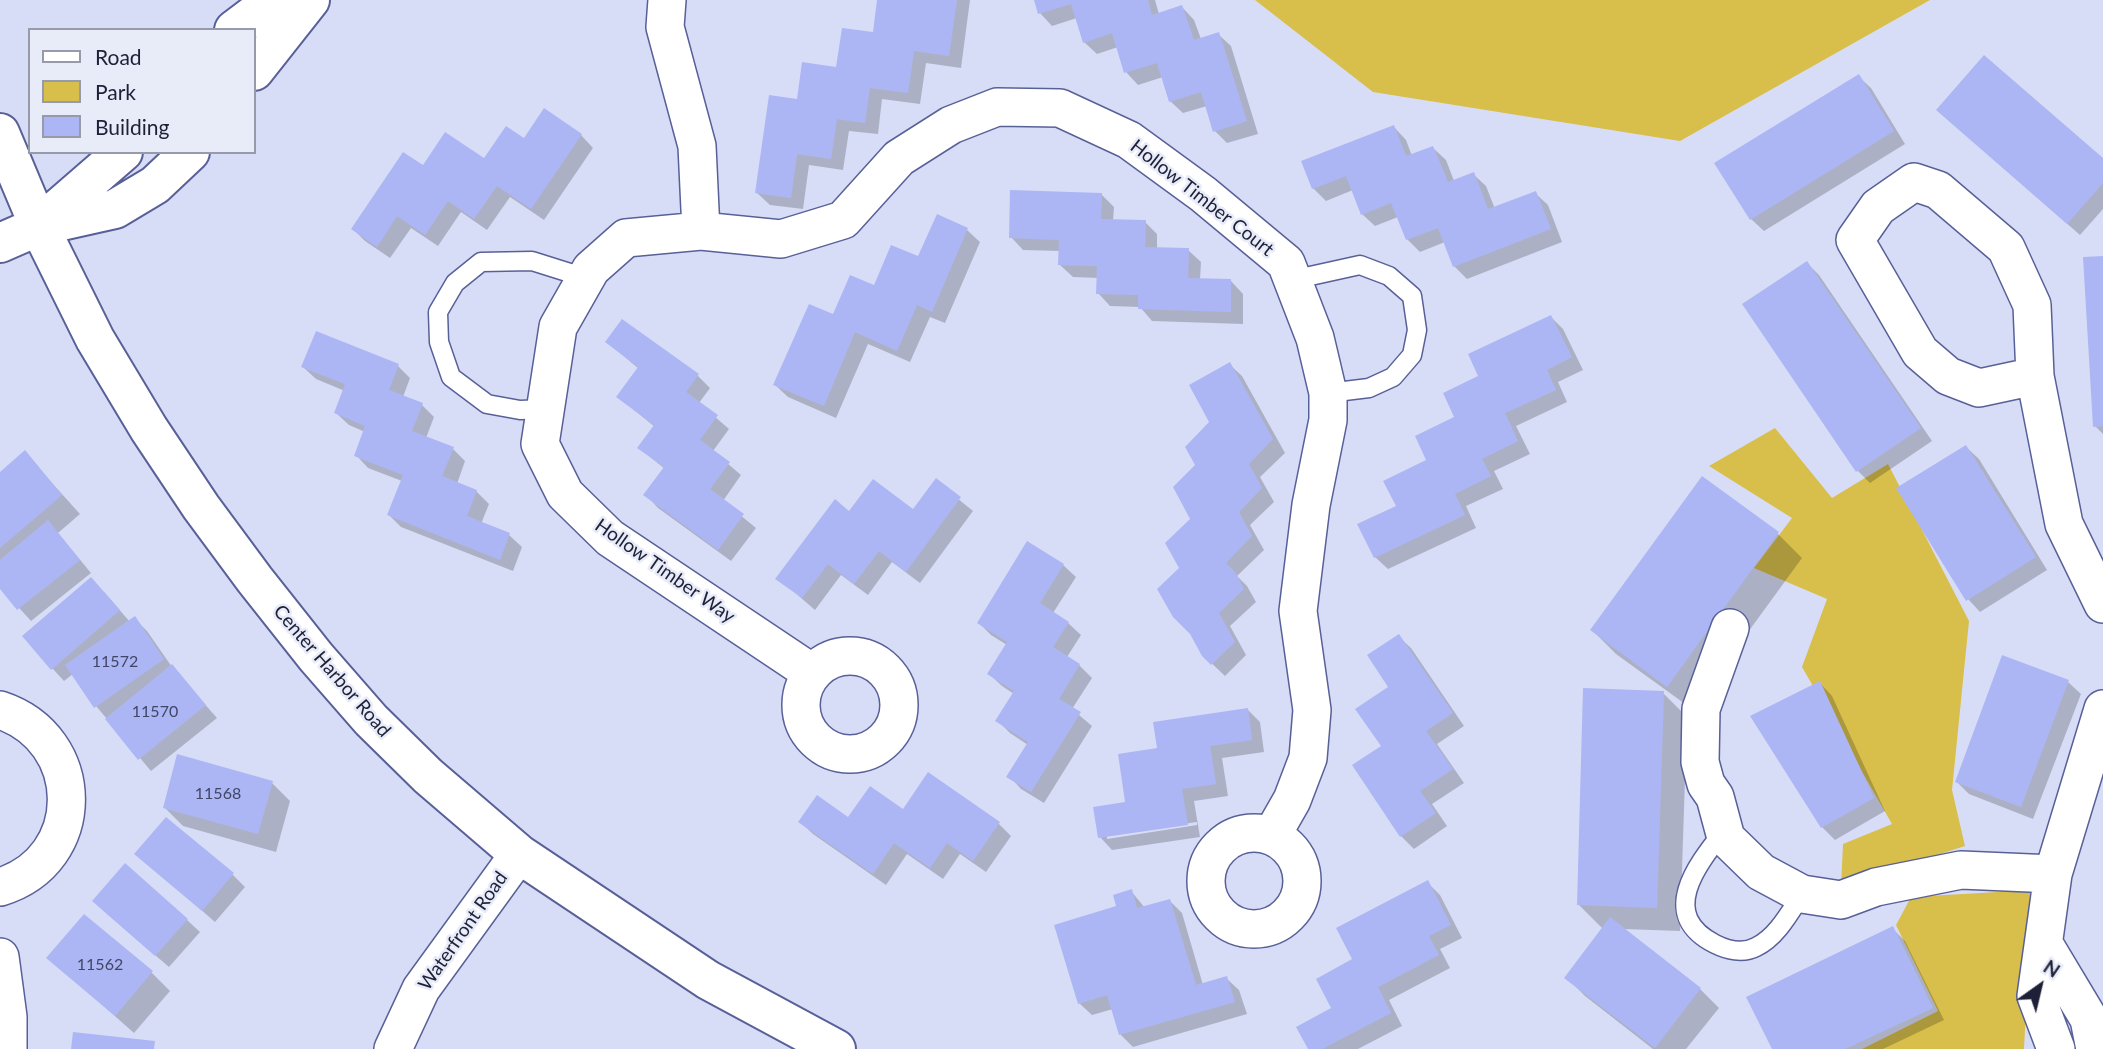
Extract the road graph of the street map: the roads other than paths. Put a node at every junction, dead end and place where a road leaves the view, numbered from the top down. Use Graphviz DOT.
graph roads {
  1 [pos="290,0"];
  2 [pos="310,0"];
  3 [pos="667,0"];
  4 [pos="237,28"];
  5 [pos="256,68"];
  6 [pos="0,133"];
  7 [pos="121,154"];
  8 [pos="188,154"];
  9 [pos="39,226"];
  10 [pos="701,231"];
  11 [pos="0,243"];
  12 [pos="586,278"];
  13 [pos="1292,280"];
  14 [pos="2035,376"];
  15 [pos="1328,393"];
  16 [pos="546,409"];
  17 [pos="2103,604"];
  18 [pos="1730,628"];
  19 [pos="812,673"];
  20 [pos="2103,709"];
  21 [pos="0,710"];
  22 [pos="2096,757"];
  23 [pos="1723,832"];
  24 [pos="1272,835"];
  25 [pos="519,854"];
  26 [pos="2053,874"];
  27 [pos="0,887"];
  28 [pos="1802,894"];
  29 [pos="2044,944"];
  30 [pos="0,957"];
  31 [pos="8,1049"];
  32 [pos="393,1049"];
  33 [pos="836,1049"];
  34 [pos="2056,1049"];
  35 [pos="2095,1049"];
  1 -- 4 [label="street"];
  2 -- 5 [label="street"];
  3 -- 10 [label="street"];
  6 -- 9 [label="street, Center Harbor Road"];
  7 -- 9 [label="street"];
  8 -- 9 [label="street"];
  9 -- 11 [label="street"];
  9 -- 25 [label="street, Center Harbor Road"];
  10 -- 12 [label="street, Hollow Timber Way"];
  10 -- 13 [label="street, Hollow Timber Court"];
  12 -- 16 [label="street, Hollow Timber Way"];
  12 -- 16 [label="lane"];
  13 -- 15 [label="street, Hollow Timber Court"];
  13 -- 15 [label="lane"];
  14 -- 14 [label="street"];
  14 -- 17 [label="street"];
  15 -- 24 [label="street, Hollow Timber Court"];
  16 -- 19 [label="street, Hollow Timber Way"];
  18 -- 23 [label="street"];
  20 -- 22 [label="street"];
  21 -- 27 [label="street"];
  22 -- 26 [label="street"];
  23 -- 28 [label="street"];
  23 -- 28 [label="lane"];
  25 -- 32 [label="street, Waterfront Road"];
  25 -- 33 [label="street, Center Harbor Road"];
  26 -- 28 [label="street"];
  26 -- 29 [label="street"];
  29 -- 34 [label="street"];
  29 -- 35 [label="street"];
  30 -- 31 [label="street"];
}
